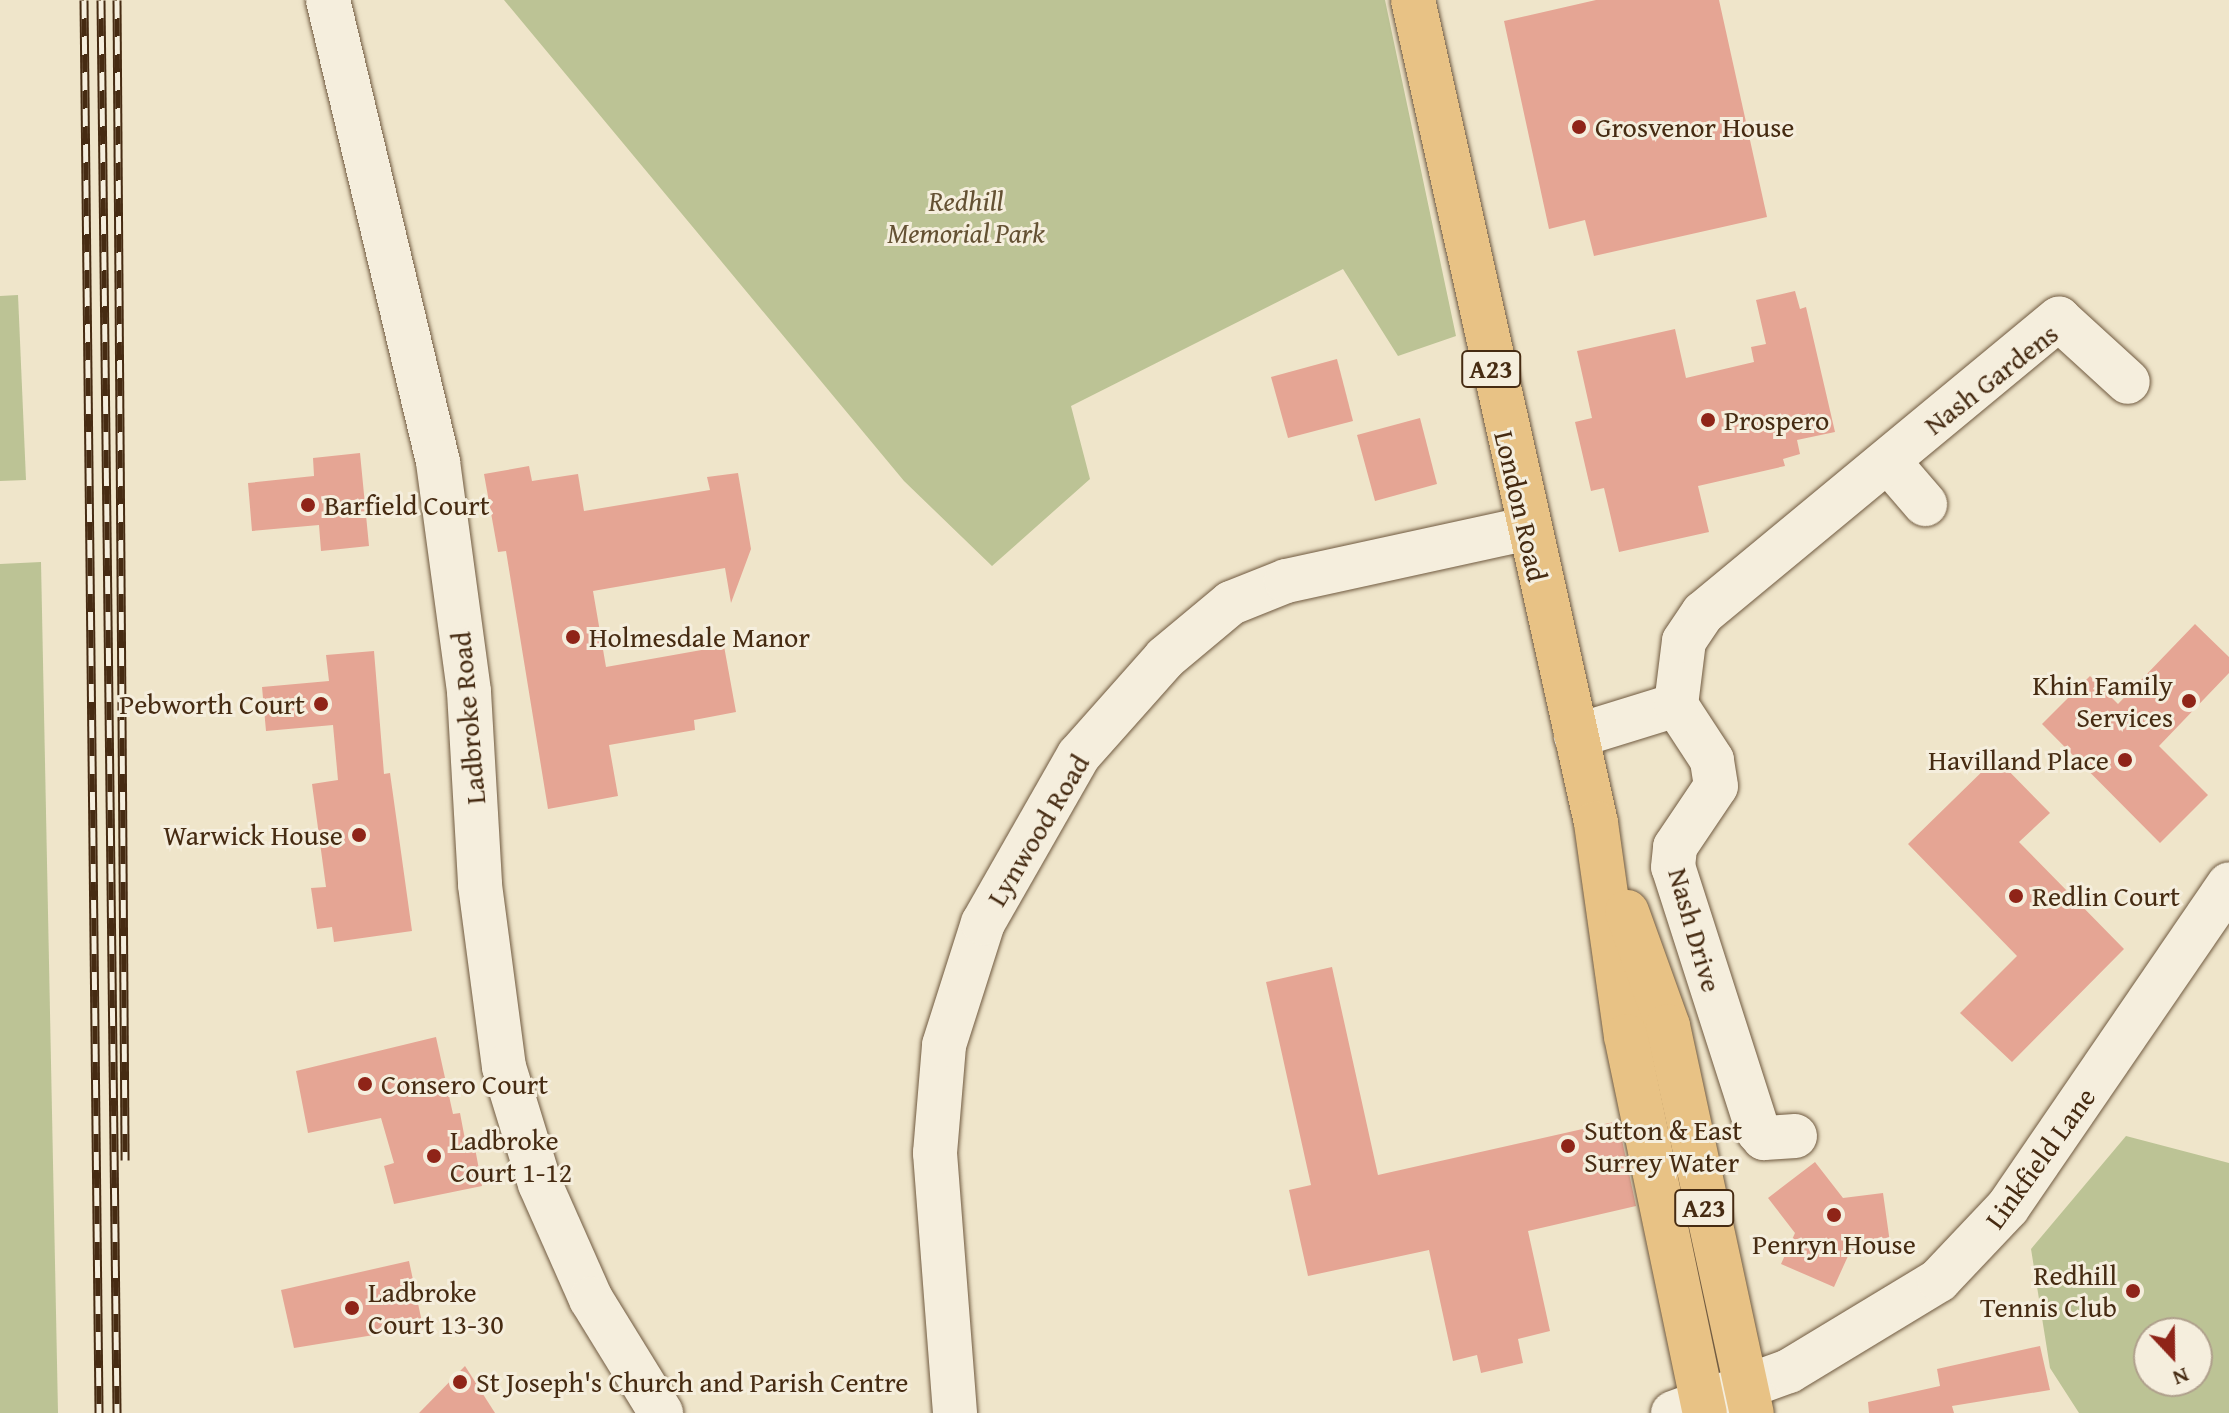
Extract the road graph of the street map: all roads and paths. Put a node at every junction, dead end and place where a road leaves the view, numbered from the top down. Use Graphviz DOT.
graph roads {
  1 [pos="328,0"];
  2 [pos="1413,0"];
  3 [pos="2128,382"];
  4 [pos="1888,461"];
  5 [pos="1925,504"];
  6 [pos="1525,529"];
  7 [pos="1676,705"];
  8 [pos="1576,736"];
  9 [pos="1596,823"];
  10 [pos="2229,884"];
  11 [pos="1795,1136"];
  12 [pos="1749,1401"];
  13 [pos="1693,1410"];
  14 [pos="661,1413"];
  15 [pos="955,1413"];
  1 -- 14 [label="street, Ladbroke Road"];
  2 -- 6 [label="main road, London Road / A23"];
  3 -- 4 [label="street, Nash Gardens"];
  4 -- 5 [label="street"];
  4 -- 7 [label="street, Nash Gardens"];
  6 -- 8 [label="main road, London Road / A23"];
  6 -- 15 [label="street, Lynwood Road"];
  7 -- 8 [label="street"];
  7 -- 11 [label="street, Nash Drive"];
  8 -- 9 [label="main road, London Road / A23"];
  9 -- 12 [label="main road, London Road / A23"];
  9 -- 13 [label="main road, London Road / A23"];
  10 -- 12 [label="street, Linkfield Lane"];
  12 -- 13 [label="street, Linkfield Lane"];
}
